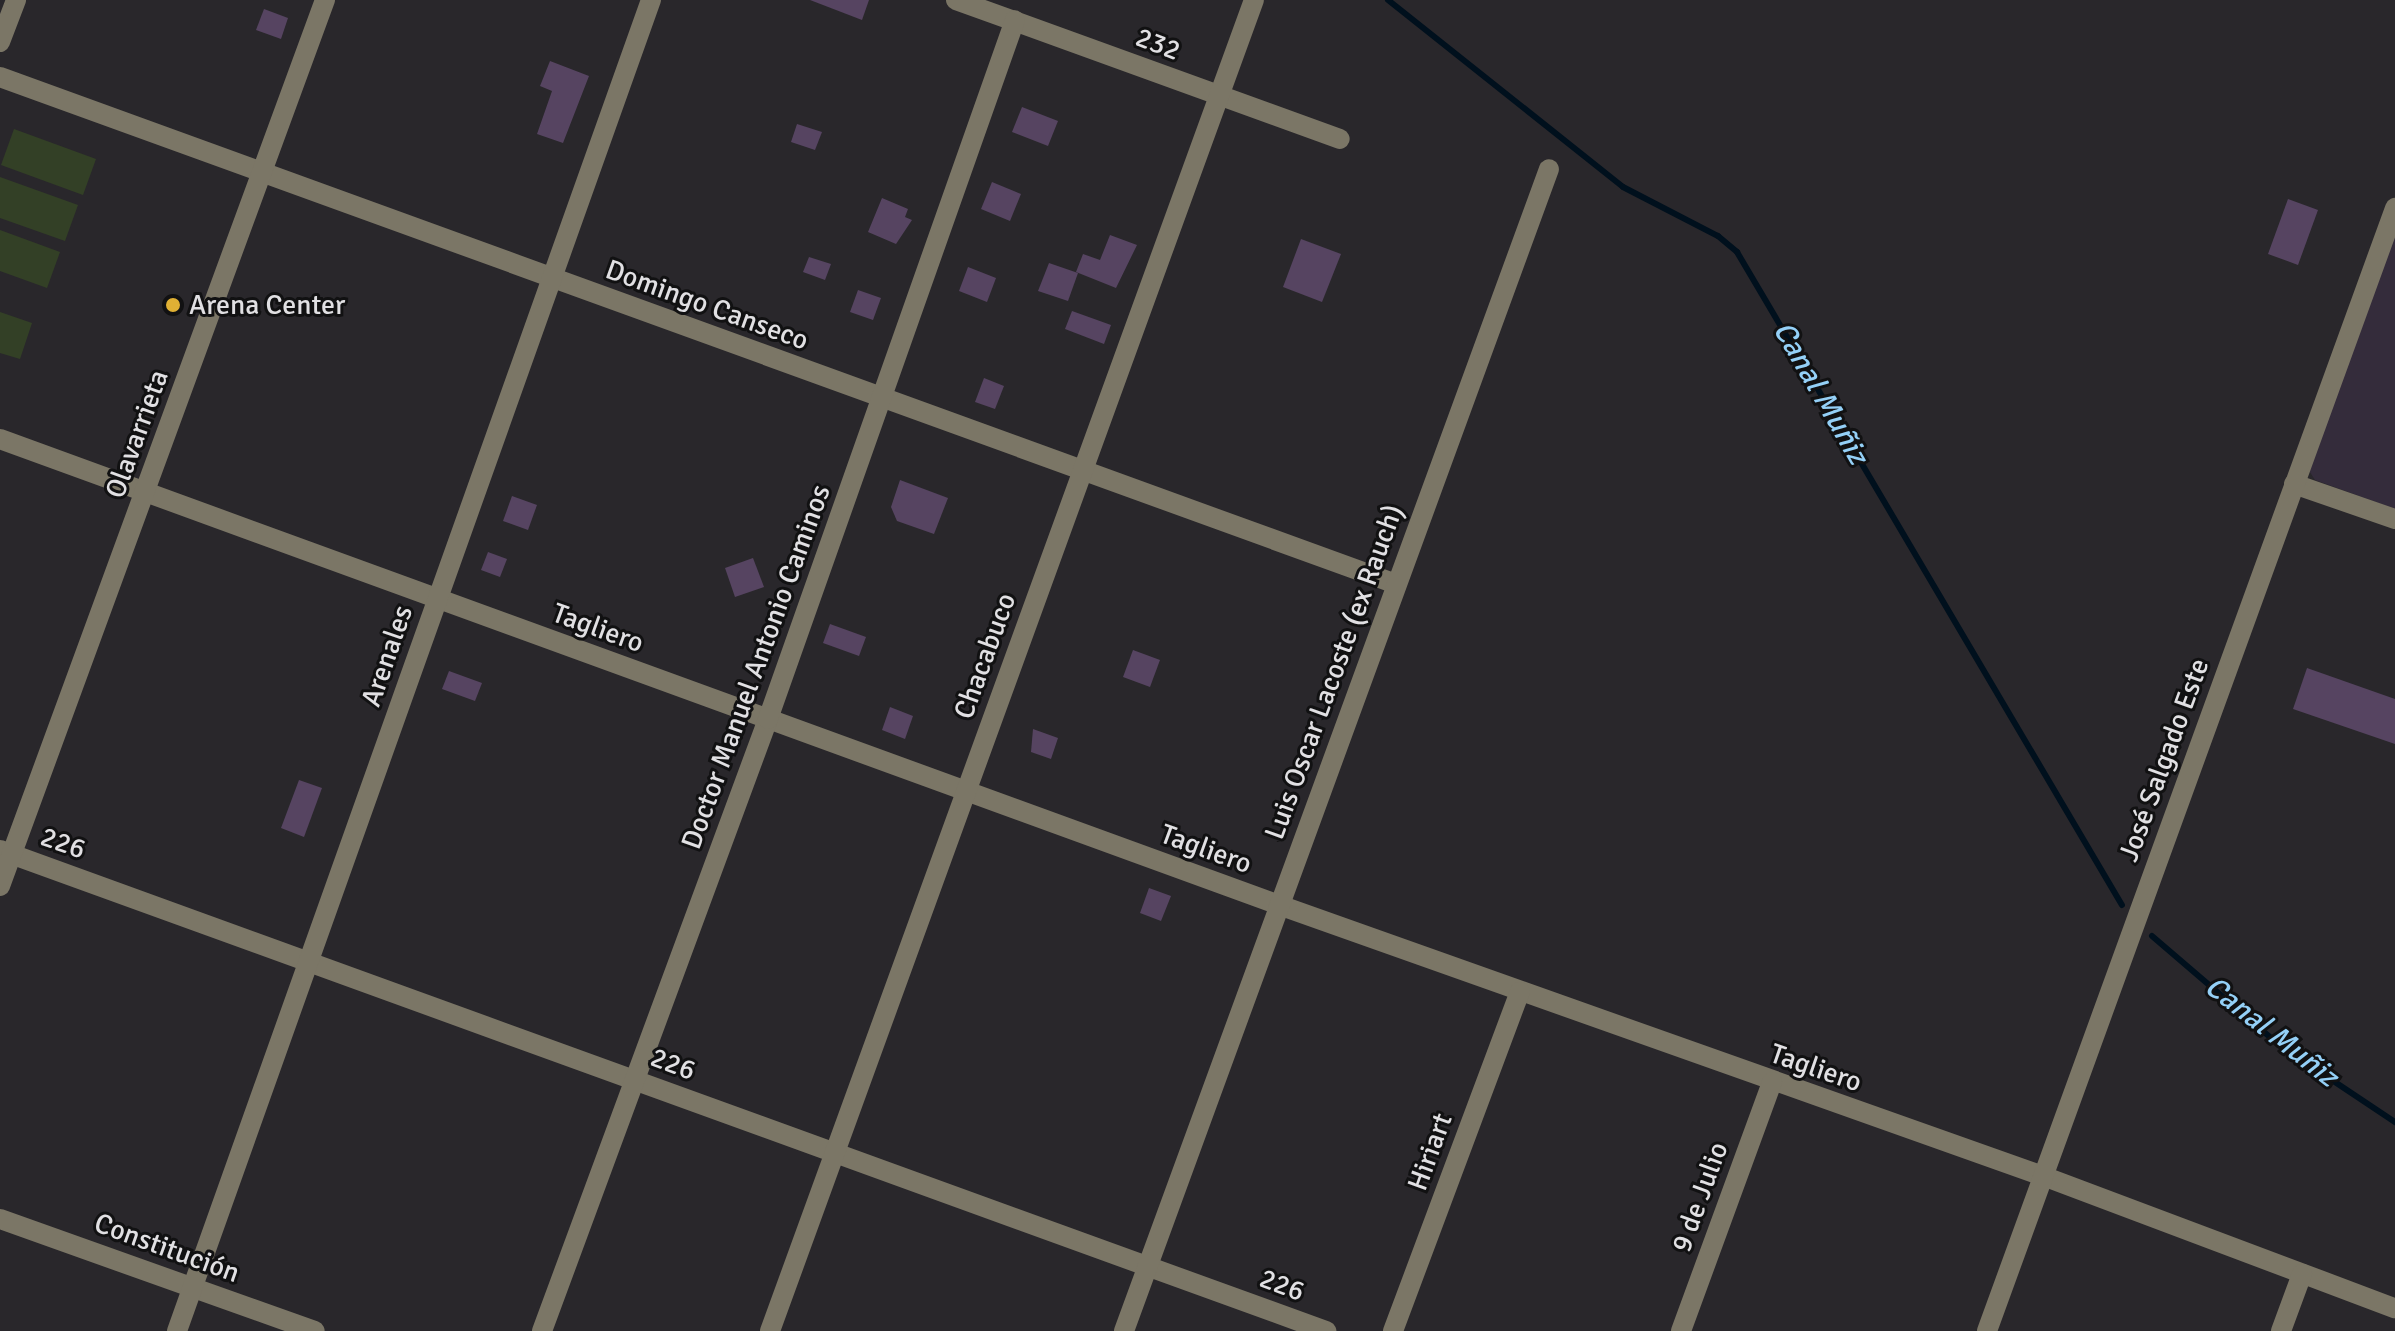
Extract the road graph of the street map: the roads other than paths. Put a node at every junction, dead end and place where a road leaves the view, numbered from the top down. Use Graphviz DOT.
graph roads {
  1 [pos="16,0"];
  2 [pos="325,0"];
  3 [pos="651,0"];
  4 [pos="956,0"];
  5 [pos="1254,0"];
  6 [pos="1015,20"];
  7 [pos="0,42"];
  8 [pos="0,77"];
  9 [pos="1219,97"];
  10 [pos="1340,139"];
  11 [pos="1549,169"];
  12 [pos="261,173"];
  13 [pos="2395,208"];
  14 [pos="550,277"];
  15 [pos="883,399"];
  16 [pos="0,439"];
  17 [pos="1082,470"];
  18 [pos="2294,484"];
  19 [pos="145,493"];
  20 [pos="2395,519"];
  21 [pos="1396,584"];
  22 [pos="437,599"];
  23 [pos="768,719"];
  24 [pos="966,792"];
  25 [pos="6,852"];
  26 [pos="0,886"];
  27 [pos="1279,905"];
  28 [pos="310,960"];
  29 [pos="1520,992"];
  30 [pos="635,1081"];
  31 [pos="1772,1082"];
  32 [pos="835,1153"];
  33 [pos="2043,1176"];
  34 [pos="0,1219"];
  35 [pos="1148,1266"];
  36 [pos="2302,1274"];
  37 [pos="193,1287"];
  38 [pos="2395,1308"];
  39 [pos="177,1331"];
  40 [pos="315,1331"];
  41 [pos="542,1331"];
  42 [pos="770,1331"];
  43 [pos="1124,1331"];
  44 [pos="1326,1331"];
  45 [pos="1393,1331"];
  46 [pos="1681,1331"];
  47 [pos="1987,1331"];
  48 [pos="2281,1331"];
  1 -- 7 [label="street"];
  2 -- 12 [label="street, Olavarrieta"];
  3 -- 14 [label="street, Arenales"];
  4 -- 6 [label="street, 232"];
  5 -- 9 [label="street, Chacabuco"];
  6 -- 9 [label="street, 232"];
  6 -- 15 [label="street, Doctor Manuel Antonio Caminos"];
  8 -- 12 [label="street, Domingo Canseco"];
  9 -- 10 [label="street, 232"];
  9 -- 17 [label="street, Chacabuco"];
  11 -- 21 [label="street, Luis Oscar Lacoste (ex Rauch)"];
  12 -- 14 [label="street, Domingo Canseco"];
  12 -- 19 [label="street, Olavarrieta"];
  13 -- 18 [label="street, José Salgado Este"];
  14 -- 15 [label="street, Domingo Canseco"];
  14 -- 22 [label="street, Arenales"];
  15 -- 17 [label="street, Domingo Canseco"];
  15 -- 23 [label="street, Doctor Manuel Antonio Caminos"];
  16 -- 19 [label="street, Tagliero"];
  17 -- 21 [label="street, Domingo Canseco"];
  17 -- 24 [label="street, Chacabuco"];
  18 -- 20 [label="street"];
  18 -- 33 [label="street, José Salgado Este"];
  19 -- 22 [label="street, Tagliero"];
  19 -- 25 [label="street, Olavarrieta"];
  21 -- 27 [label="street, Luis Oscar Lacoste (ex Rauch)"];
  22 -- 23 [label="street, Tagliero"];
  22 -- 28 [label="street, Arenales"];
  23 -- 24 [label="street, Tagliero"];
  23 -- 30 [label="street, Doctor Manuel Antonio Caminos"];
  24 -- 27 [label="street, Tagliero"];
  24 -- 32 [label="street, Chacabuco"];
  25 -- 26 [label="street, Olavarrieta"];
  25 -- 28 [label="street, 226"];
  27 -- 29 [label="street, Tagliero"];
  27 -- 35 [label="street, Luis Oscar Lacoste (ex Rauch)"];
  28 -- 30 [label="street, 226"];
  28 -- 37 [label="street, Arenales"];
  29 -- 31 [label="street, Tagliero"];
  29 -- 45 [label="street, Hiriart"];
  30 -- 32 [label="street, 226"];
  30 -- 41 [label="street, Doctor Manuel Antonio Caminos"];
  31 -- 33 [label="street, Tagliero"];
  31 -- 46 [label="street, 9 de Julio"];
  32 -- 35 [label="street, 226"];
  32 -- 42 [label="street, Chacabuco"];
  33 -- 36 [label="street, Tagliero"];
  33 -- 47 [label="street, José Salgado Este"];
  34 -- 37 [label="street, Constitución"];
  35 -- 43 [label="street, Luis Oscar Lacoste (ex Rauch)"];
  35 -- 44 [label="street, 226"];
  36 -- 38 [label="street, Tagliero"];
  36 -- 48 [label="street"];
  37 -- 39 [label="street, Arenales"];
  37 -- 40 [label="street, Constitución"];
}
